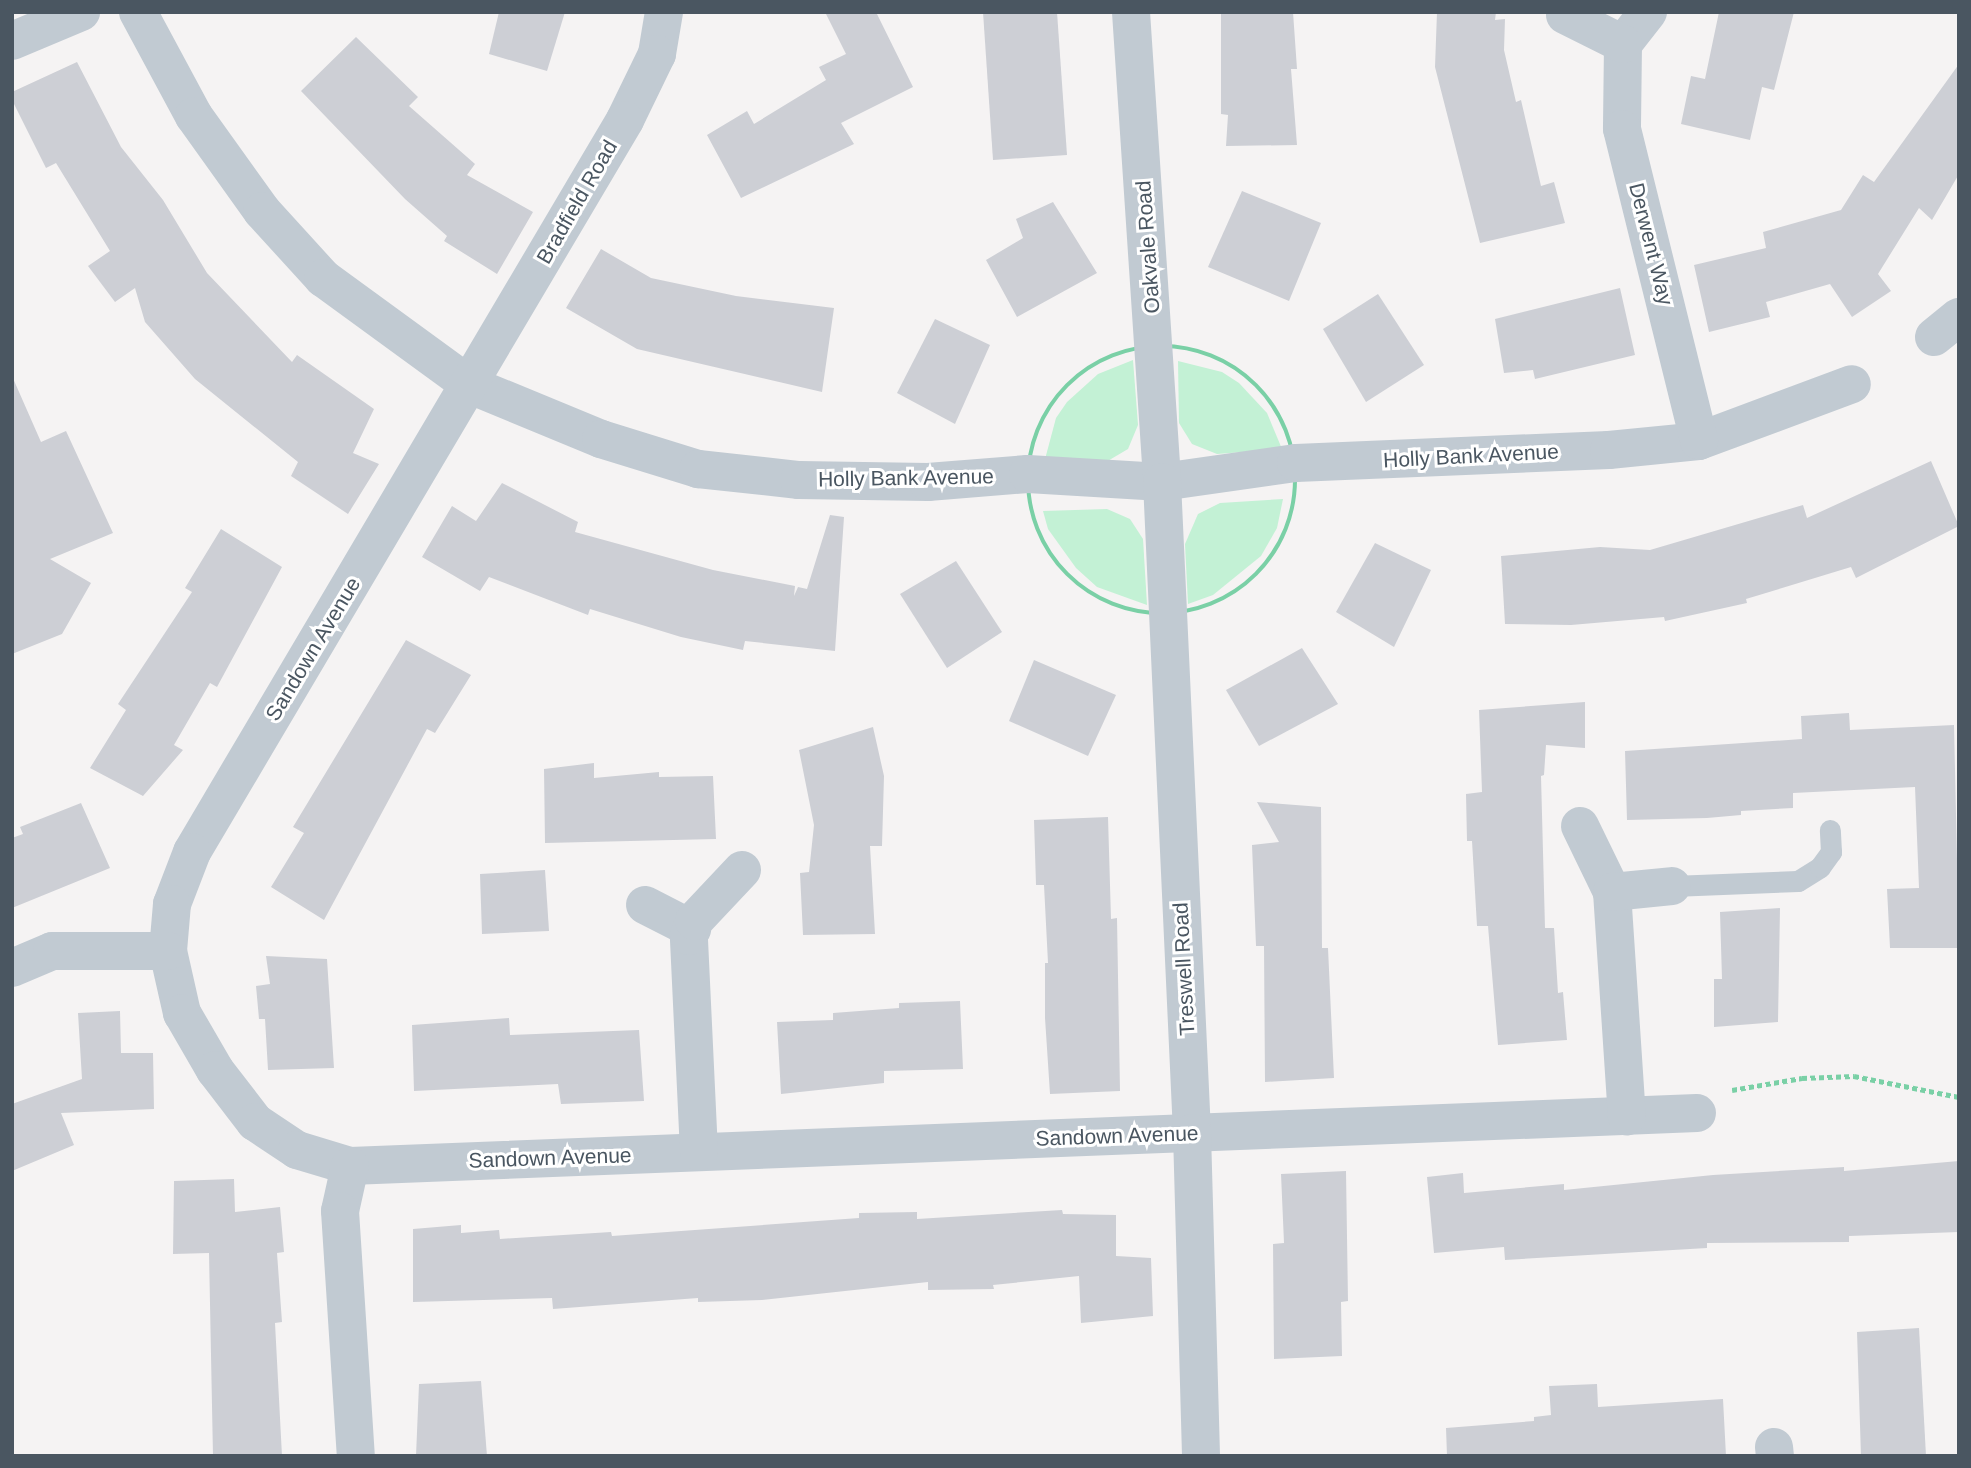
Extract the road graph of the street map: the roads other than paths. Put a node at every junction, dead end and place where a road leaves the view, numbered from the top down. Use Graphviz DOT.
graph roads {
  1 [pos="81,12"];
  2 [pos="138,12"];
  3 [pos="664,12"];
  4 [pos="1131,12"];
  5 [pos="1648,12"];
  6 [pos="1565,15"];
  7 [pos="12,41"];
  8 [pos="1623,44"];
  9 [pos="470,384"];
  10 [pos="1852,384"];
  11 [pos="1699,442"];
  12 [pos="1162,482"];
  13 [pos="1580,826"];
  14 [pos="1830,830"];
  15 [pos="742,870"];
  16 [pos="1672,886"];
  17 [pos="1612,892"];
  18 [pos="645,905"];
  19 [pos="692,929"];
  20 [pos="168,951"];
  21 [pos="12,968"];
  22 [pos="1697,1113"];
  23 [pos="1627,1116"];
  24 [pos="1192,1133"];
  25 [pos="699,1152"];
  26 [pos="350,1166"];
  27 [pos="356,1456"];
  28 [pos="1201,1456"];
  1 -- 7 [label="street"];
  2 -- 9 [label="street, Holly Bank Avenue"];
  3 -- 9 [label="street, Bradfield Road"];
  4 -- 12 [label="street, Oakvale Road"];
  5 -- 8 [label="street"];
  6 -- 8 [label="street"];
  8 -- 11 [label="street, Derwent Way"];
  9 -- 12 [label="street, Holly Bank Avenue"];
  9 -- 20 [label="street, Sandown Avenue"];
  10 -- 11 [label="street, Holly Bank Avenue"];
  11 -- 12 [label="street, Holly Bank Avenue"];
  12 -- 24 [label="street, Treswell Road"];
  13 -- 17 [label="street"];
  14 -- 16 [label="lane"];
  15 -- 19 [label="street"];
  16 -- 17 [label="street"];
  17 -- 23 [label="street"];
  18 -- 19 [label="street"];
  19 -- 25 [label="street"];
  20 -- 21 [label="street"];
  20 -- 26 [label="street, Sandown Avenue"];
  22 -- 23 [label="street, Sandown Avenue"];
  23 -- 24 [label="street, Sandown Avenue"];
  24 -- 25 [label="street, Sandown Avenue"];
  24 -- 28 [label="street, Treswell Road"];
  25 -- 26 [label="street, Sandown Avenue"];
  26 -- 27 [label="street"];
}
